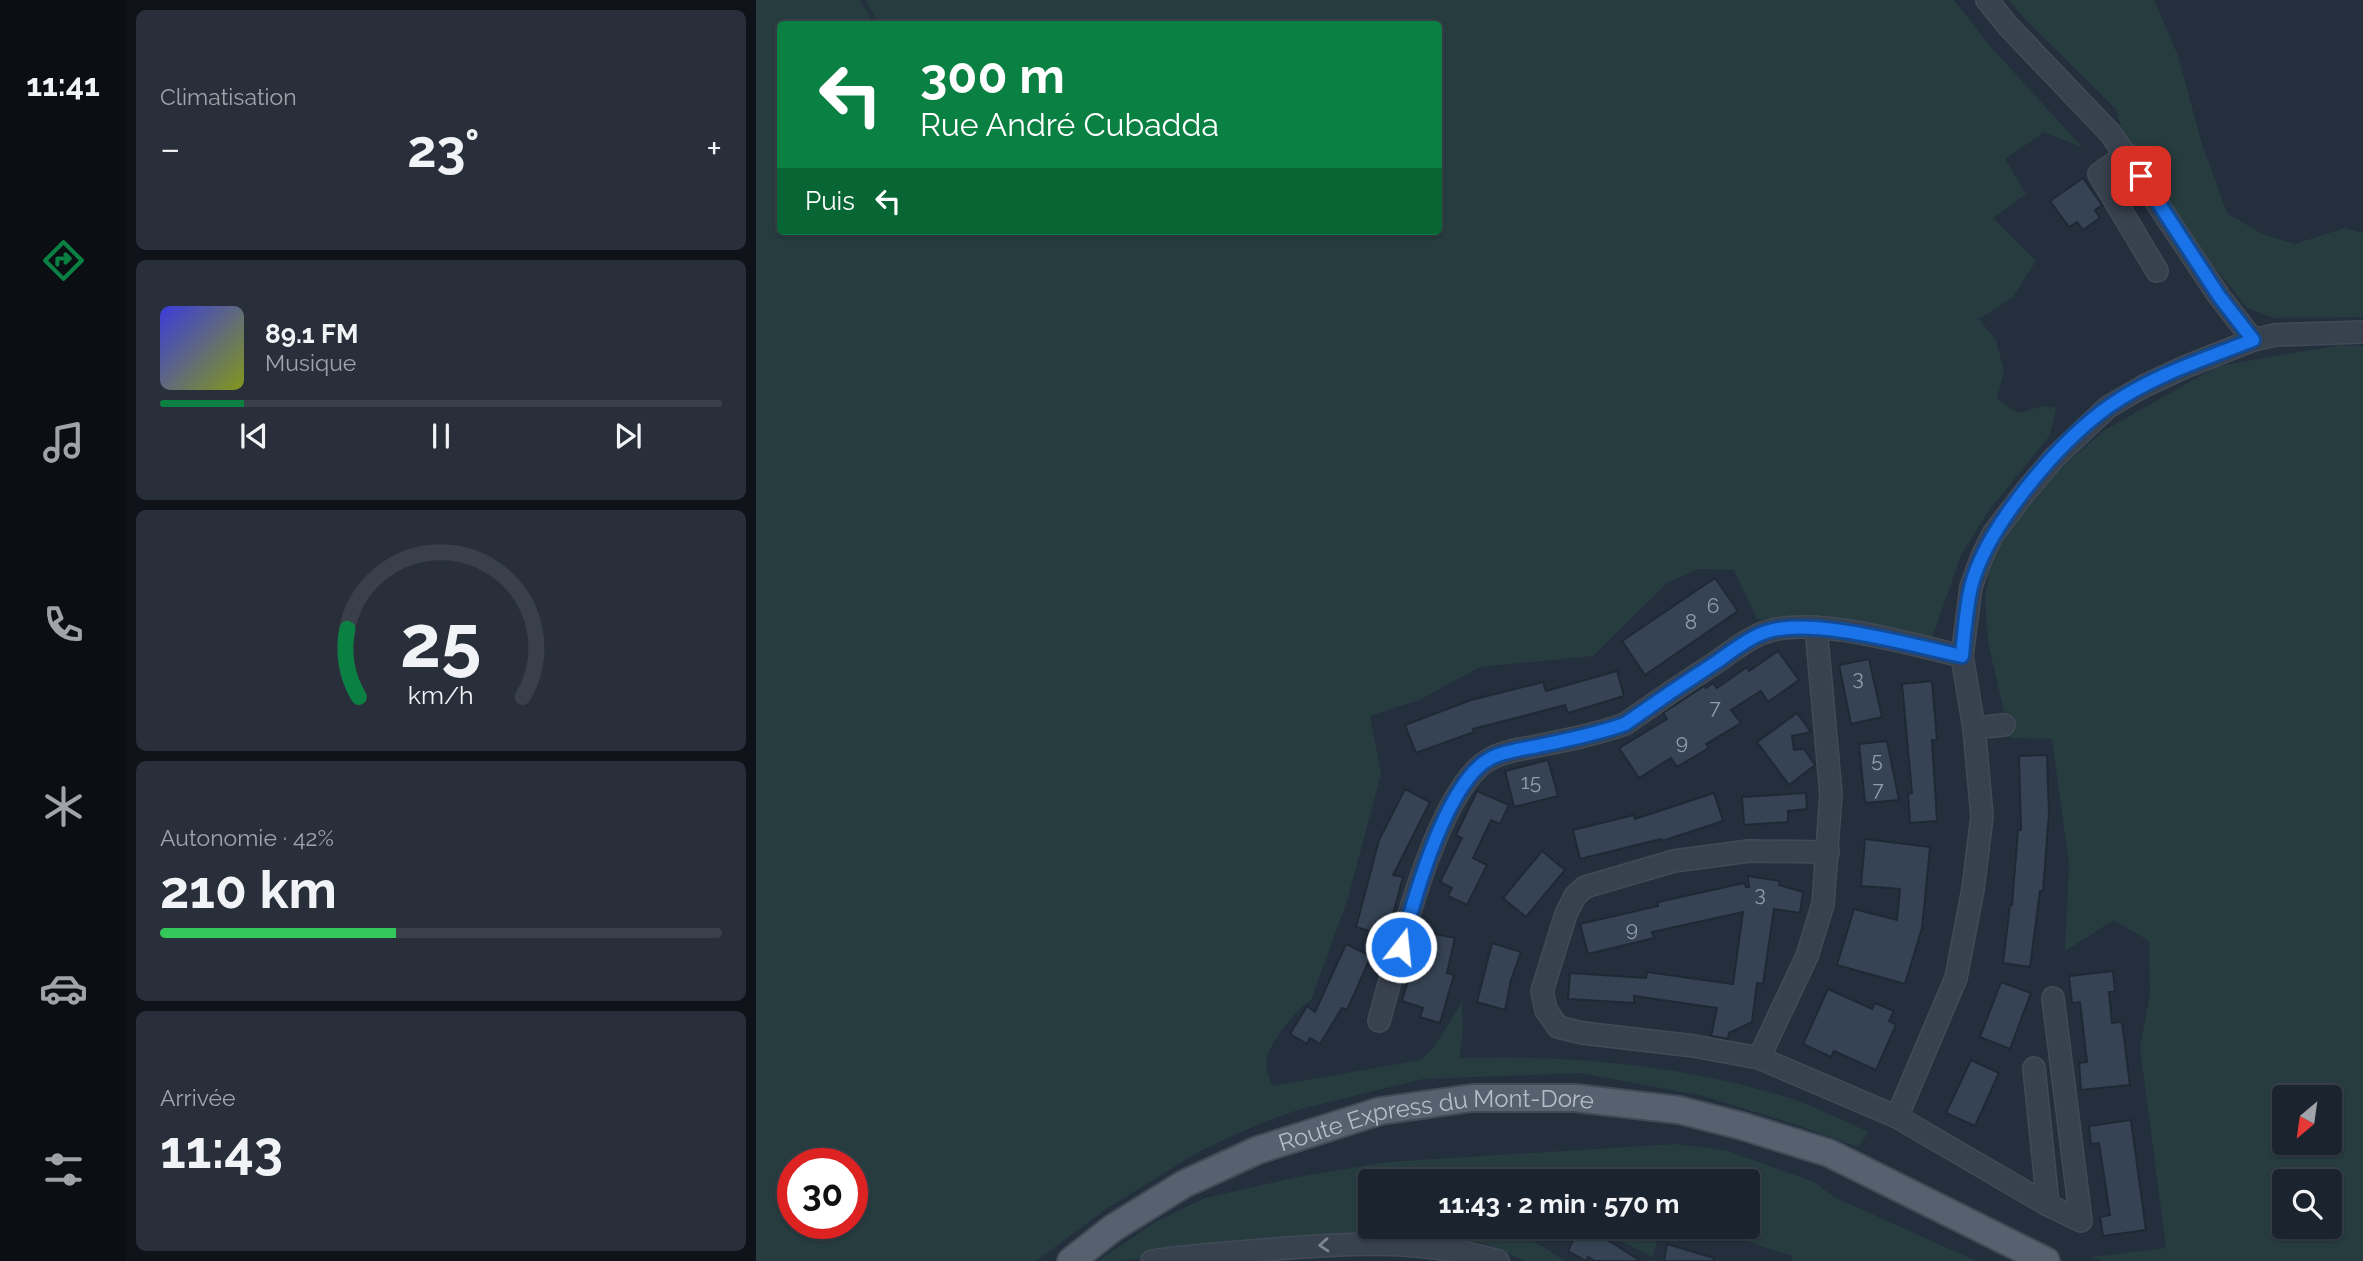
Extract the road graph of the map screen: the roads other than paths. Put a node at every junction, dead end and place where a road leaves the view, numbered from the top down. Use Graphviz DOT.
graph roads {
  1 [pos="1987,0"];
  2 [pos="2126,154"];
  3 [pos="2157,271"];
  4 [pos="2363,332"];
  5 [pos="2253,340"];
  6 [pos="1816,627"];
  7 [pos="1962,656"];
  8 [pos="2004,725"];
  9 [pos="1974,728"];
  10 [pos="1828,852"];
  11 [pos="2053,998"];
  12 [pos="1379,1021"];
  13 [pos="1759,1058"];
  14 [pos="2034,1068"];
  15 [pos="1896,1117"];
  16 [pos="2048,1206"];
  17 [pos="1491,1260"];
  18 [pos="1071,1261"];
  19 [pos="1152,1261"];
  20 [pos="2046,1261"];
  1 -- 2 [label="street"];
  2 -- 3 [label="street"];
  2 -- 5 [label="street"];
  4 -- 5 [label="street"];
  5 -- 7 [label="street"];
  6 -- 7 [label="street"];
  6 -- 10 [label="street"];
  6 -- 12 [label="street"];
  7 -- 9 [label="street"];
  8 -- 9 [label="street"];
  9 -- 15 [label="street"];
  10 -- 13 [label="street"];
  10 -- 13 [label="street"];
  11 -- 16 [label="street"];
  13 -- 15 [label="street"];
  14 -- 16 [label="street"];
  15 -- 16 [label="street"];
  17 -- 19 [label="street, one-way"];
  18 -- 20 [label="main road, Route Express du Mont-Dore"];
}
